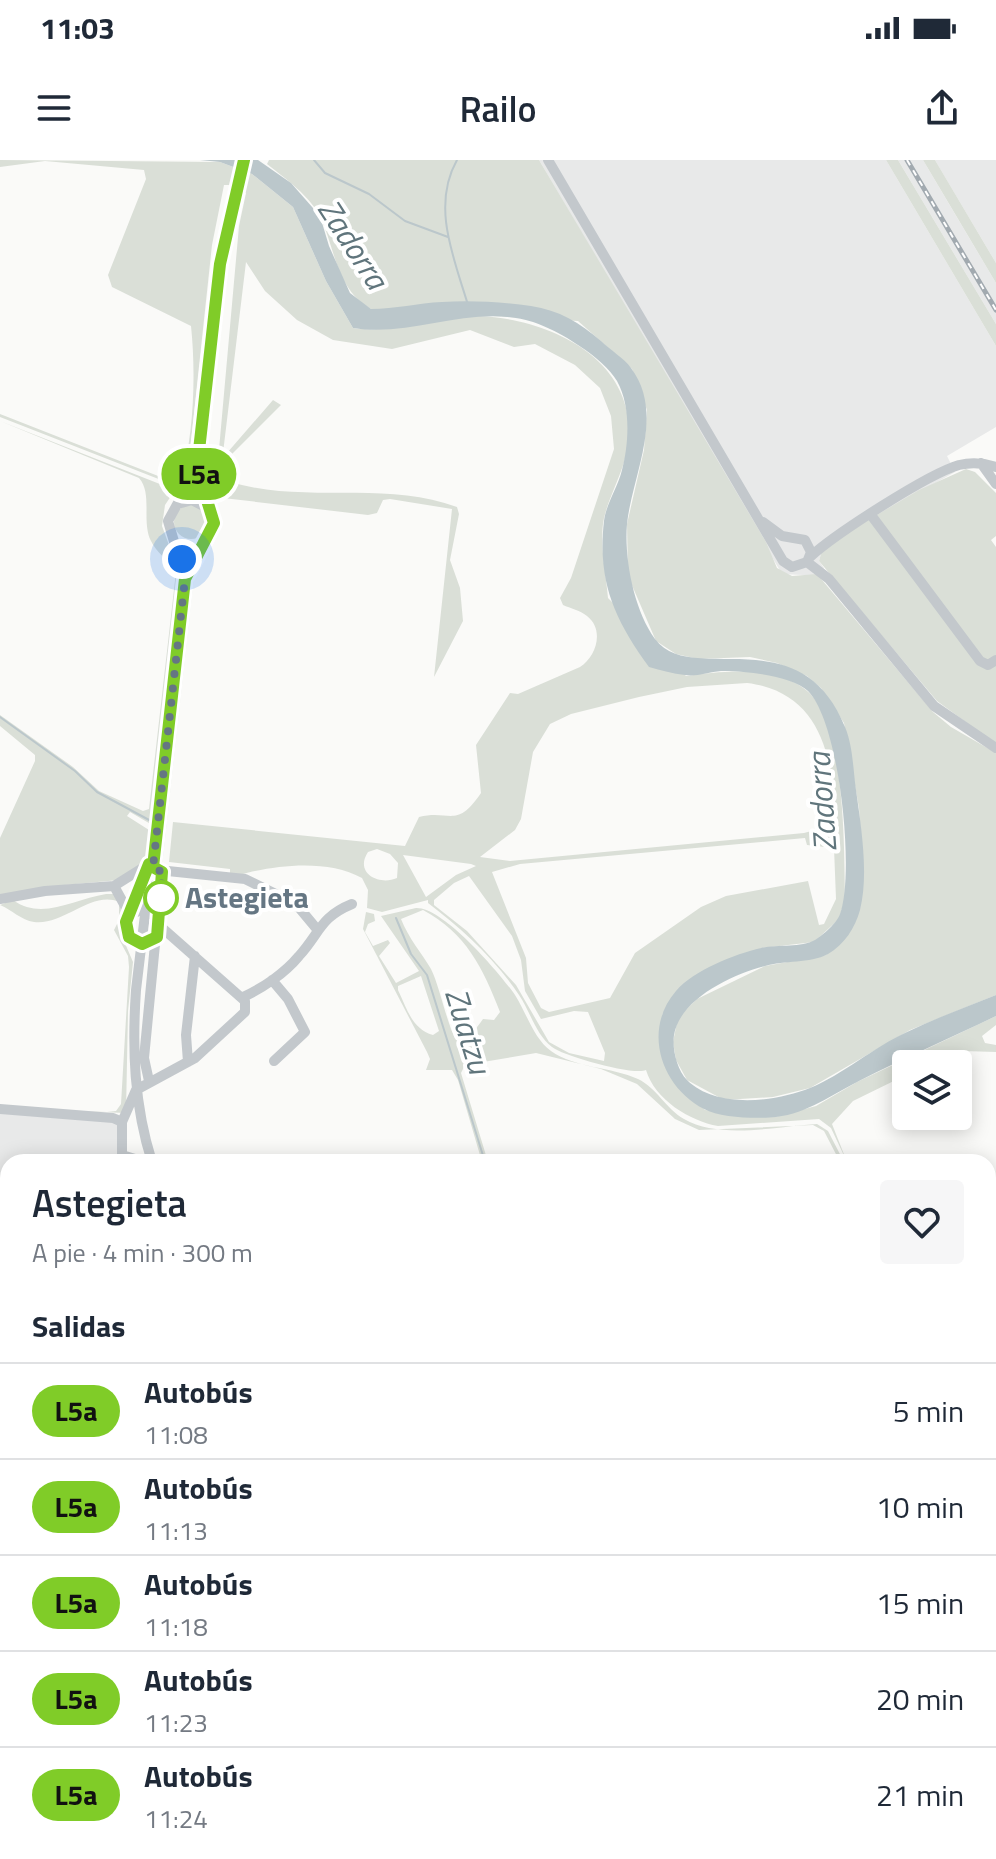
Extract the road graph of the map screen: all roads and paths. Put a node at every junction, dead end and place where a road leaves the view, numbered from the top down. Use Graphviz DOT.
graph roads {
  1 [pos="244,160"];
  2 [pos="548,160"];
  3 [pos="981,463"];
  4 [pos="996,467"];
  5 [pos="197,468"];
  6 [pos="996,484"];
  7 [pos="178,504"];
  8 [pos="211,510"];
  9 [pos="871,515"];
  10 [pos="763,522"];
  11 [pos="791,537"];
  12 [pos="832,538"];
  13 [pos="176,540"];
  14 [pos="805,540"];
  15 [pos="204,542"];
  16 [pos="779,551"];
  17 [pos="809,559"];
  18 [pos="185,579"];
  19 [pos="996,660"];
  20 [pos="996,748"];
  21 [pos="155,867"];
  22 [pos="114,886"];
  23 [pos="0,899"];
  24 [pos="352,904"];
  25 [pos="147,910"];
  26 [pos="130,915"];
  27 [pos="316,928"];
  28 [pos="158,931"];
  29 [pos="142,944"];
  30 [pos="195,956"];
  31 [pos="272,980"];
  32 [pos="243,997"];
  33 [pos="274,1061"];
  34 [pos="188,1062"];
  35 [pos="149,1081"];
  36 [pos="136,1090"];
  37 [pos="0,1109"];
  38 [pos="141,1118"];
  39 [pos="123,1120"];
  40 [pos="147,1143"];
  41 [pos="122,1154"];
  42 [pos="143,1154"];
  43 [pos="150,1154"];
  1 -- 5 [label="street"];
  2 -- 10 [label="street"];
  3 -- 4 [label="street"];
  3 -- 6 [label="street"];
  3 -- 9 [label="street"];
  5 -- 7 [label="street"];
  5 -- 8 [label="street"];
  7 -- 8 [label="street"];
  7 -- 13 [label="street"];
  8 -- 15 [label="street"];
  9 -- 12 [label="street"];
  9 -- 19 [label="street"];
  10 -- 11 [label="street"];
  10 -- 16 [label="street"];
  11 -- 14 [label="street"];
  11 -- 16 [label="street"];
  12 -- 14 [label="street"];
  12 -- 17 [label="street"];
  13 -- 15 [label="street"];
  13 -- 18 [label="street"];
  14 -- 17 [label="street"];
  15 -- 18 [label="street"];
  16 -- 17 [label="street"];
  17 -- 20 [label="street"];
  18 -- 21 [label="street"];
  21 -- 22 [label="street"];
  21 -- 25 [label="street"];
  21 -- 26 [label="street"];
  21 -- 27 [label="street"];
  21 -- 28 [label="street"];
  22 -- 23 [label="street"];
  22 -- 26 [label="street"];
  24 -- 27 [label="street"];
  25 -- 26 [label="street"];
  25 -- 28 [label="street"];
  25 -- 29 [label="street"];
  26 -- 29 [label="street"];
  27 -- 31 [label="street"];
  28 -- 29 [label="street"];
  28 -- 30 [label="street"];
  28 -- 35 [label="street"];
  29 -- 36 [label="street"];
  30 -- 32 [label="street"];
  30 -- 34 [label="street"];
  31 -- 32 [label="street"];
  31 -- 33 [label="street"];
  32 -- 34 [label="street"];
  34 -- 35 [label="street"];
  35 -- 36 [label="street"];
  36 -- 38 [label="street"];
  36 -- 39 [label="street"];
  37 -- 39 [label="street"];
  38 -- 39 [label="street"];
  38 -- 40 [label="street"];
  39 -- 41 [label="street"];
  40 -- 42 [label="street"];
  40 -- 43 [label="street"];
}
